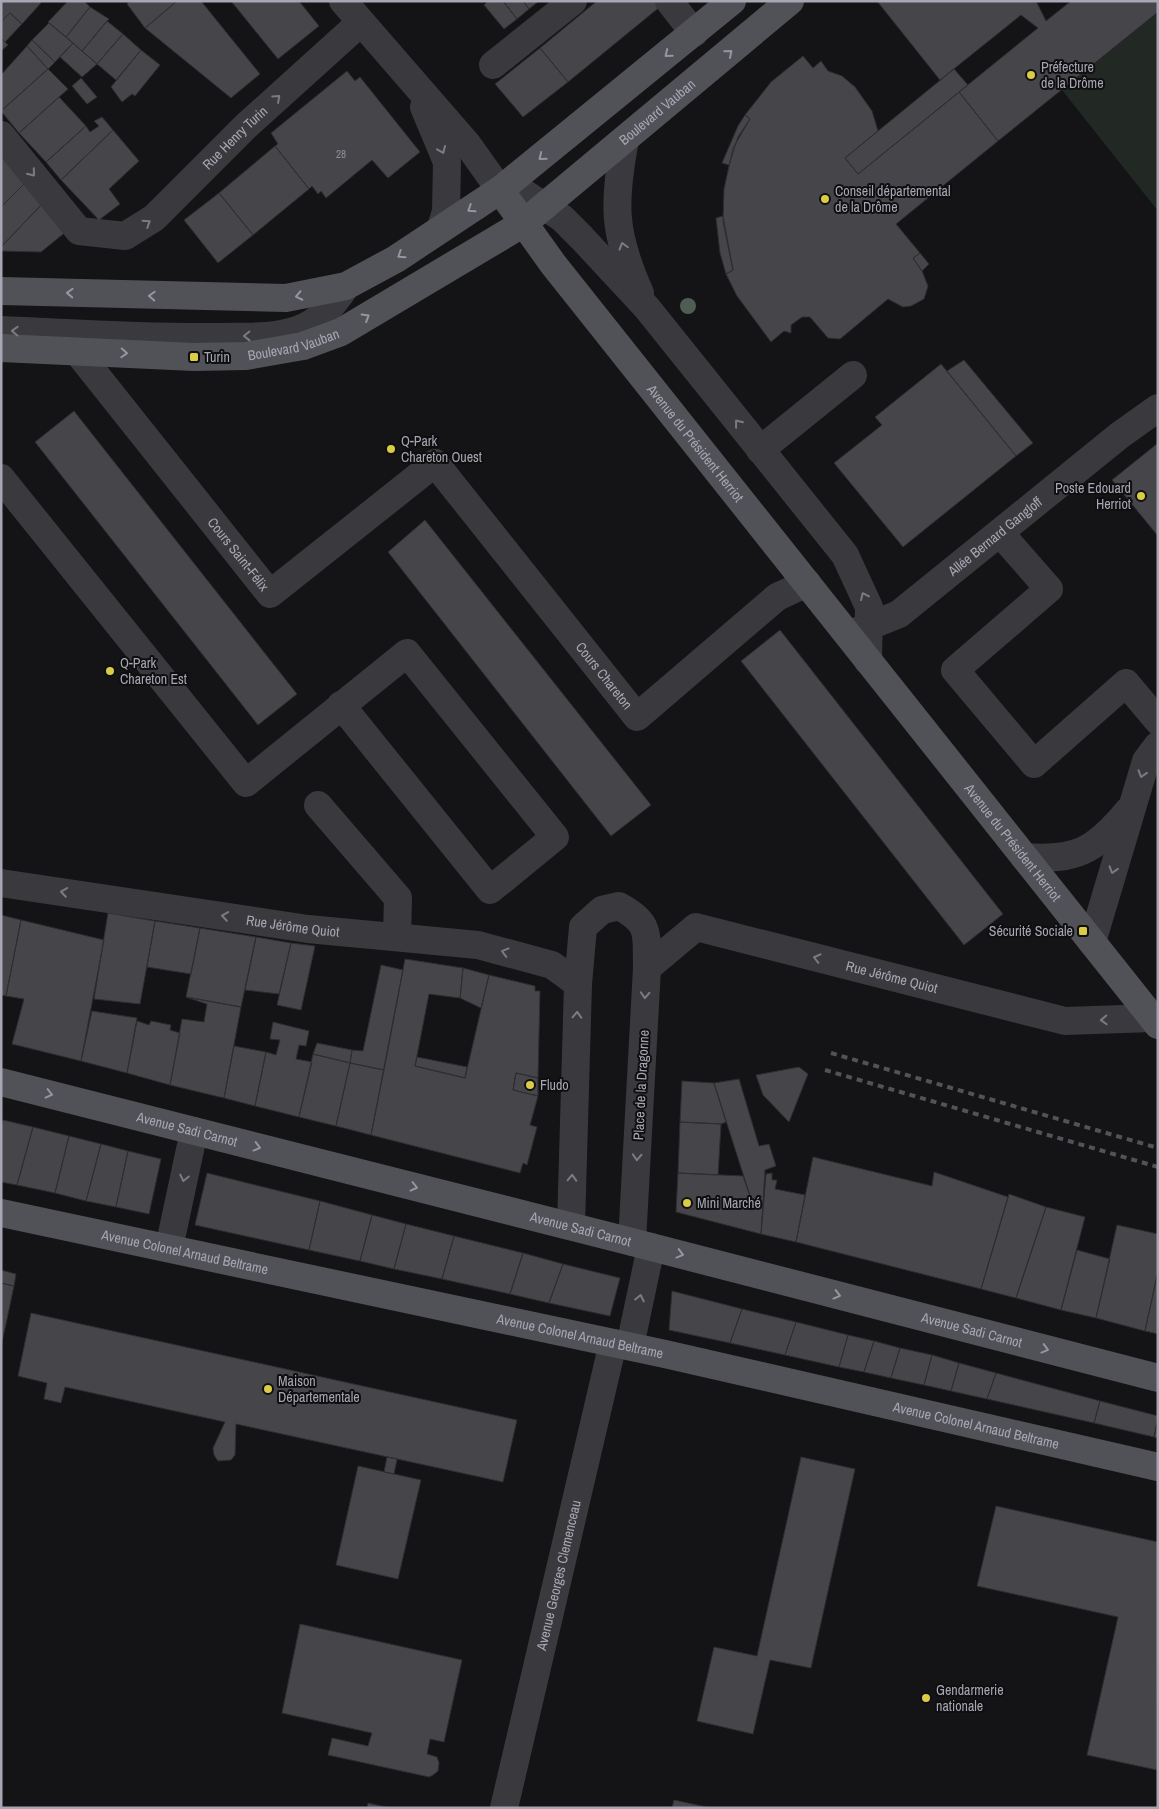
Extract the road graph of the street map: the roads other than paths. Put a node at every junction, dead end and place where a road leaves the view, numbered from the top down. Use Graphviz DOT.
graph roads {
  1 [pos="343,1"];
  2 [pos="573,1"];
  3 [pos="669,1"];
  4 [pos="732,1"];
  5 [pos="790,1"];
  6 [pos="360,23"];
  7 [pos="694,33"];
  8 [pos="493,65"];
  9 [pos="417,89"];
  10 [pos="1,135"];
  11 [pos="625,140"];
  12 [pos="500,190"];
  13 [pos="545,206"];
  14 [pos="524,223"];
  15 [pos="441,228"];
  16 [pos="346,286"];
  17 [pos="1,291"];
  18 [pos="647,308"];
  19 [pos="1,330"];
  20 [pos="1,348"];
  21 [pos="76,350"];
  22 [pos="853,376"];
  23 [pos="1158,408"];
  24 [pos="760,450"];
  25 [pos="435,463"];
  26 [pos="1,478"];
  27 [pos="1000,532"];
  28 [pos="807,583"];
  29 [pos="859,630"];
  30 [pos="341,705"];
  31 [pos="1158,721"];
  32 [pos="1158,745"];
  33 [pos="318,805"];
  34 [pos="1132,806"];
  35 [pos="1024,857"];
  36 [pos="1,883"];
  37 [pos="397,937"];
  38 [pos="1092,942"];
  39 [pos="647,968"];
  40 [pos="578,984"];
  41 [pos="1155,1022"];
  42 [pos="1,1082"];
  43 [pos="194,1131"];
  44 [pos="1,1213"];
  45 [pos="571,1226"];
  46 [pos="642,1244"];
  47 [pos="168,1248"];
  48 [pos="622,1344"];
  49 [pos="1158,1378"];
  50 [pos="1158,1467"];
  51 [pos="504,1808"];
  1 -- 6 [label="street"];
  2 -- 8 [label="street"];
  3 -- 7 [label="street"];
  4 -- 7 [label="main road"];
  11 -- 5 [label="main road, Boulevard Vauban, one-way"];
  6 -- 9 [label="street"];
  10 -- 6 [label="street, Rue Henry Turin, one-way"];
  7 -- 12 [label="main road, one-way"];
  9 -- 12 [label="street"];
  9 -- 15 [label="street, one-way"];
  11 -- 13 [label="main road, Boulevard Vauban"];
  18 -- 11 [label="street, one-way"];
  12 -- 13 [label="street"];
  12 -- 14 [label="main road"];
  12 -- 15 [label="main road, one-way"];
  13 -- 14 [label="main road, Boulevard Vauban"];
  13 -- 18 [label="street"];
  21 -- 14 [label="main road, Boulevard Vauban, one-way"];
  14 -- 28 [label="main road, Avenue du Président Herriot"];
  15 -- 16 [label="main road, one-way"];
  16 -- 17 [label="main road, one-way"];
  16 -- 19 [label="street, one-way"];
  24 -- 18 [label="street, Avenue du Président Herriot, one-way"];
  20 -- 21 [label="main road, Boulevard Vauban"];
  21 -- 25 [label="street, Cours Saint-Félix"];
  22 -- 24 [label="street"];
  23 -- 27 [label="street, Allée Bernard Gangloff"];
  29 -- 24 [label="street, Avenue du Président Herriot, one-way"];
  25 -- 28 [label="street, Cours Chareton"];
  26 -- 30 [label="street"];
  27 -- 29 [label="street, Allée Bernard Gangloff"];
  27 -- 31 [label="street"];
  28 -- 29 [label="main road, Avenue du Président Herriot"];
  29 -- 35 [label="main road, Avenue du Président Herriot"];
  30 -- 30 [label="street"];
  32 -- 34 [label="street, one-way"];
  33 -- 37 [label="street"];
  34 -- 35 [label="street"];
  34 -- 38 [label="street, one-way"];
  35 -- 38 [label="main road, Avenue du Président Herriot"];
  37 -- 36 [label="street, Rue Jérôme Quiot, one-way"];
  40 -- 37 [label="street, Rue Jérôme Quiot, one-way"];
  38 -- 41 [label="main road, Avenue du Président Herriot"];
  39 -- 40 [label="street, Place de la Dragonne"];
  41 -- 39 [label="street, Rue Jérôme Quiot, one-way"];
  39 -- 46 [label="street, Place de la Dragonne, one-way"];
  45 -- 40 [label="street, one-way"];
  42 -- 43 [label="main road, Avenue Sadi Carnot, one-way"];
  43 -- 45 [label="main road, Avenue Sadi Carnot, one-way"];
  43 -- 47 [label="street, one-way"];
  44 -- 47 [label="main road, Avenue Colonel Arnaud Beltrame"];
  45 -- 46 [label="main road, Avenue Sadi Carnot"];
  48 -- 46 [label="street, Place de la Dragonne, one-way"];
  46 -- 49 [label="main road, Avenue Sadi Carnot, one-way"];
  47 -- 48 [label="main road, Avenue Colonel Arnaud Beltrame"];
  48 -- 50 [label="main road, Avenue Colonel Arnaud Beltrame"];
  48 -- 51 [label="street, Avenue Georges Clemenceau"];
}
